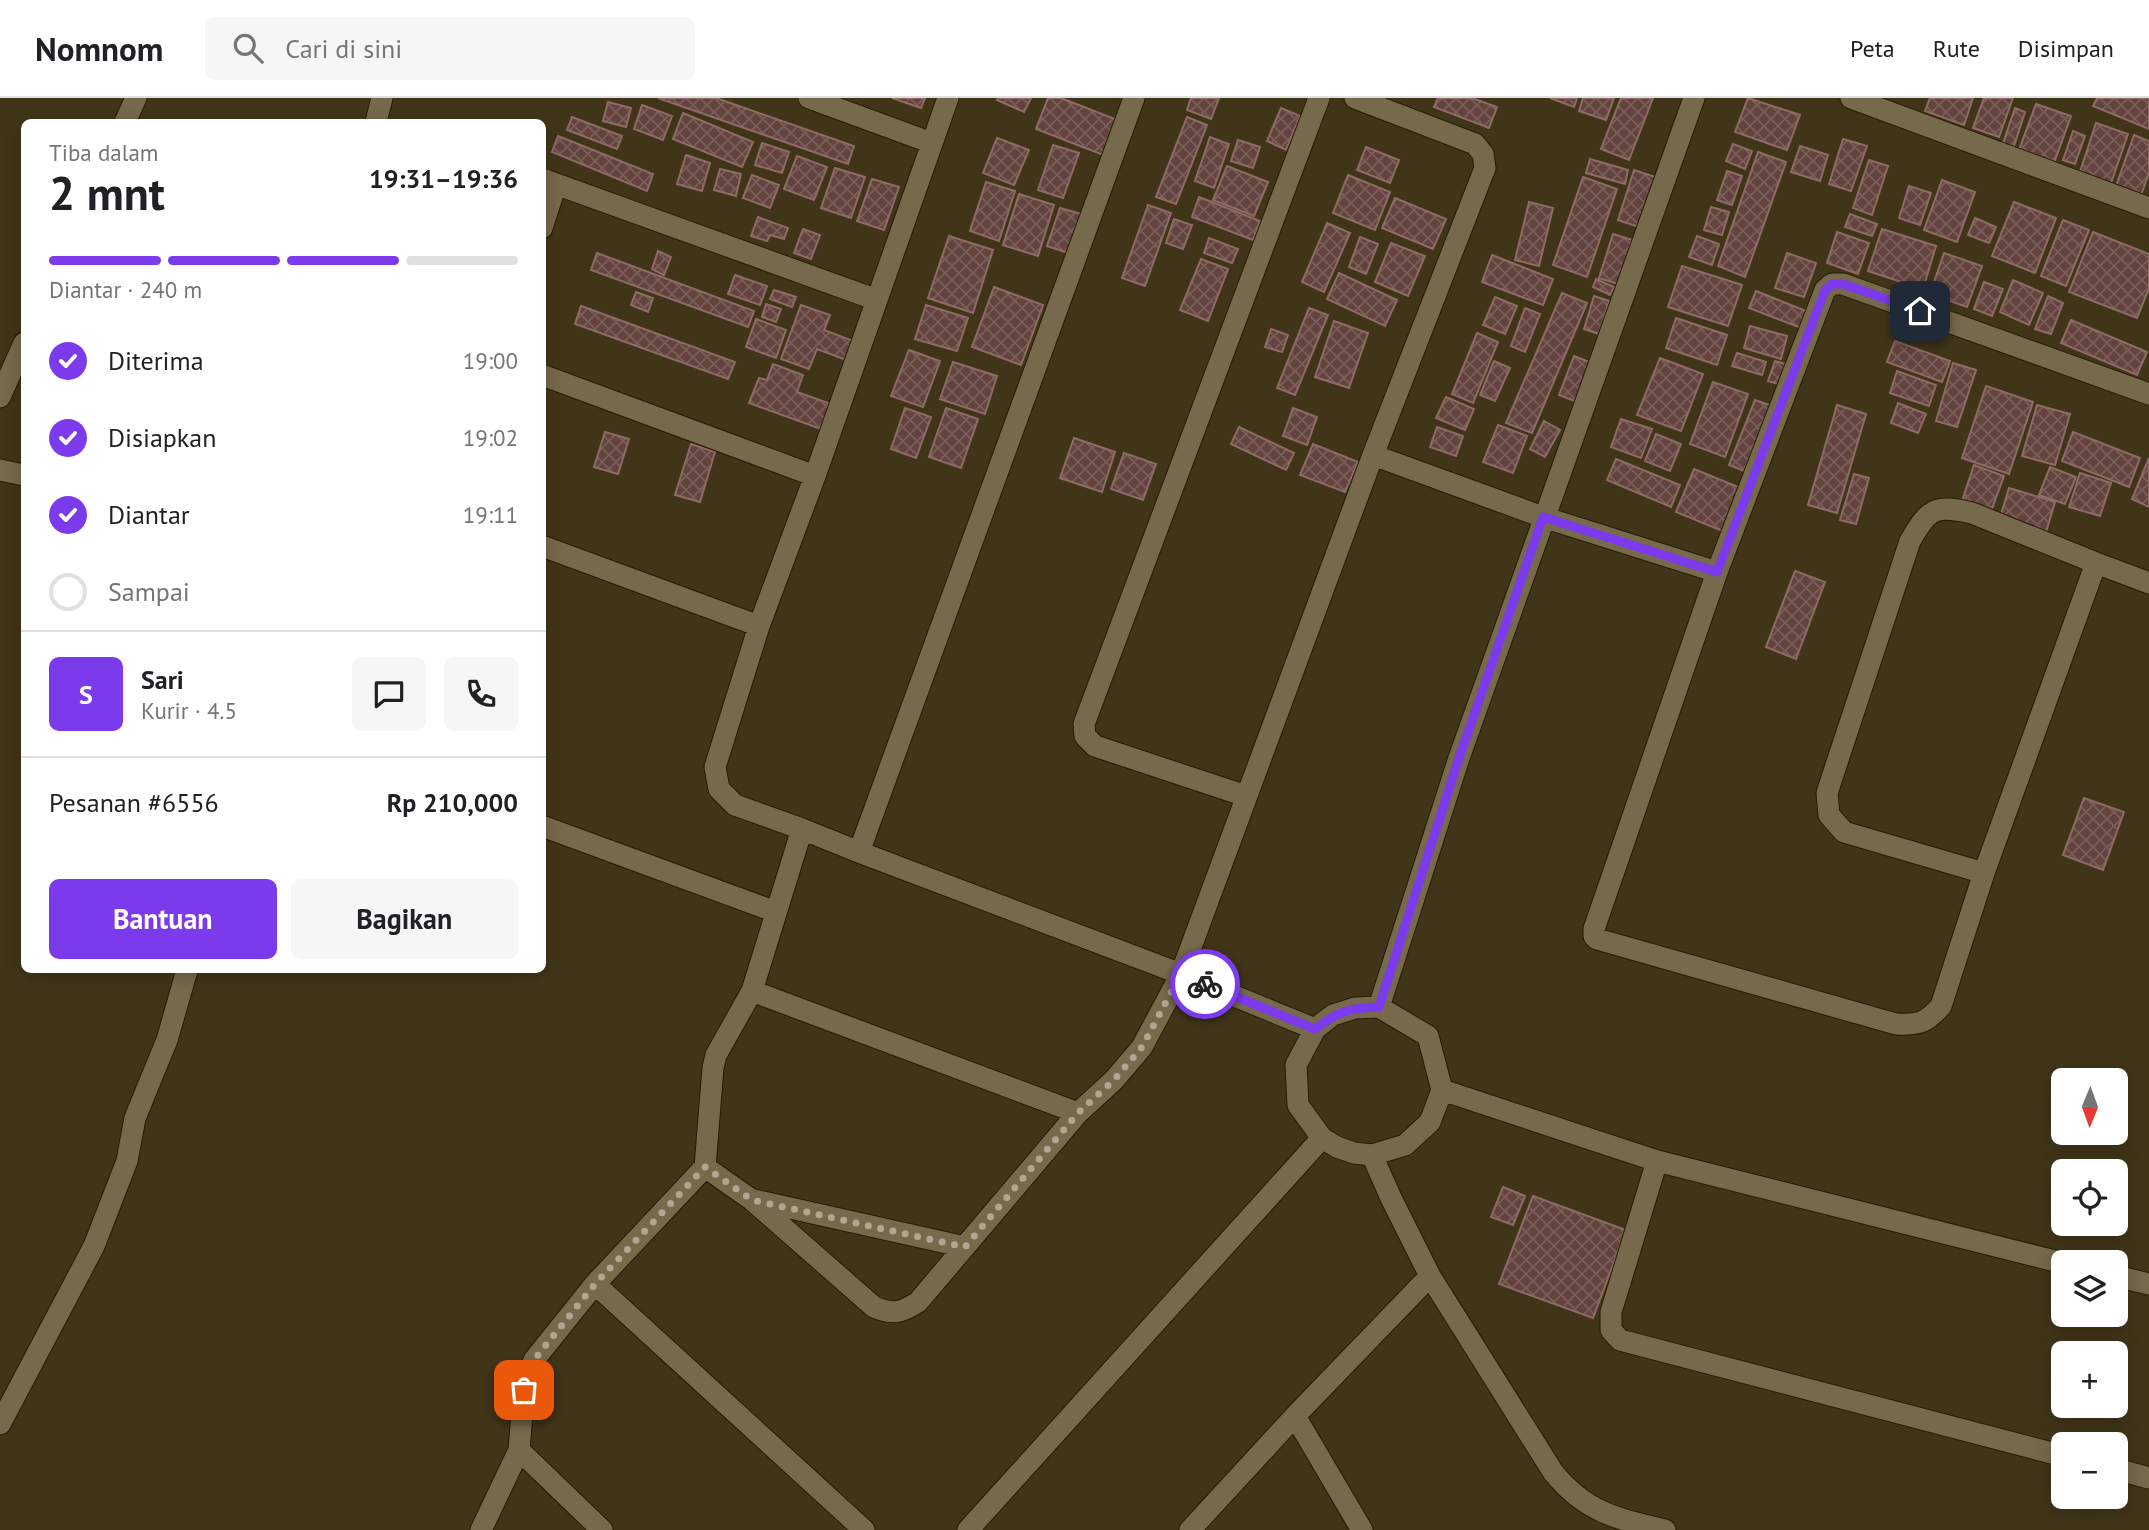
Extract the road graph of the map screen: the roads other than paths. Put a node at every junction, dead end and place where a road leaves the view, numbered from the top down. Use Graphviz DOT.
graph roads {
  1 [pos="136,98"];
  2 [pos="382,98"];
  3 [pos="809,98"];
  4 [pos="948,98"];
  5 [pos="1134,98"];
  6 [pos="1319,98"];
  7 [pos="1355,98"];
  8 [pos="1694,98"];
  9 [pos="1851,98"];
  10 [pos="126,119"];
  11 [pos="377,119"];
  12 [pos="932,143"];
  13 [pos="549,182"];
  14 [pos="546,202"];
  15 [pos="2149,208"];
  16 [pos="877,300"];
  17 [pos="21,350"];
  18 [pos="546,376"];
  19 [pos="2149,394"];
  20 [pos="0,397"];
  21 [pos="1373,455"];
  22 [pos="0,470"];
  23 [pos="21,474"];
  24 [pos="815,476"];
  25 [pos="1543,517"];
  26 [pos="546,547"];
  27 [pos="2096,563"];
  28 [pos="1717,572"];
  29 [pos="2149,583"];
  30 [pos="759,626"];
  31 [pos="1246,796"];
  32 [pos="546,827"];
  33 [pos="802,828"];
  34 [pos="859,852"];
  35 [pos="1984,873"];
  36 [pos="776,912"];
  37 [pos="186,973"];
  38 [pos="1181,974"];
  39 [pos="752,991"];
  40 [pos="1379,1007"];
  41 [pos="1315,1029"];
  42 [pos="1442,1090"];
  43 [pos="1078,1113"];
  44 [pos="1322,1138"];
  45 [pos="1372,1155"];
  46 [pos="1657,1161"];
  47 [pos="705,1167"];
  48 [pos="752,1200"];
  49 [pos="965,1247"];
  50 [pos="2051,1260"];
  51 [pos="1430,1276"];
  52 [pos="2128,1279"];
  53 [pos="595,1284"];
  54 [pos="2149,1284"];
  55 [pos="1295,1416"];
  56 [pos="0,1424"];
  57 [pos="519,1450"];
  58 [pos="2051,1453"];
  59 [pos="2128,1472"];
  60 [pos="2149,1478"];
  61 [pos="481,1530"];
  62 [pos="602,1530"];
  63 [pos="864,1530"];
  64 [pos="968,1530"];
  65 [pos="1190,1530"];
  66 [pos="1362,1530"];
  67 [pos="1665,1530"];
  1 -- 10 [label="street"];
  2 -- 11 [label="street"];
  3 -- 12 [label="street"];
  4 -- 12 [label="street"];
  5 -- 34 [label="street"];
  6 -- 31 [label="street"];
  7 -- 21 [label="street"];
  8 -- 25 [label="street"];
  9 -- 15 [label="street"];
  12 -- 16 [label="street"];
  13 -- 14 [label="street"];
  13 -- 16 [label="street"];
  16 -- 24 [label="street"];
  17 -- 20 [label="street"];
  18 -- 24 [label="street"];
  19 -- 28 [label="street"];
  21 -- 25 [label="street"];
  21 -- 31 [label="street"];
  22 -- 23 [label="street"];
  24 -- 30 [label="street"];
  25 -- 28 [label="street"];
  25 -- 40 [label="street"];
  26 -- 30 [label="street"];
  27 -- 29 [label="street"];
  27 -- 35 [label="street"];
  27 -- 35 [label="street"];
  28 -- 35 [label="street"];
  30 -- 33 [label="street"];
  31 -- 38 [label="street"];
  32 -- 36 [label="street"];
  33 -- 34 [label="street"];
  33 -- 36 [label="street"];
  34 -- 38 [label="street"];
  36 -- 39 [label="street"];
  37 -- 56 [label="street"];
  38 -- 41 [label="street"];
  38 -- 43 [label="street"];
  39 -- 43 [label="street"];
  39 -- 47 [label="street"];
  40 -- 41 [label="street"];
  40 -- 42 [label="street"];
  41 -- 44 [label="street"];
  42 -- 45 [label="street"];
  42 -- 46 [label="street"];
  43 -- 49 [label="street"];
  44 -- 45 [label="street"];
  44 -- 64 [label="street"];
  45 -- 51 [label="street"];
  46 -- 50 [label="street"];
  46 -- 58 [label="street"];
  47 -- 48 [label="street"];
  47 -- 53 [label="street"];
  48 -- 49 [label="street"];
  48 -- 49 [label="street"];
  51 -- 55 [label="street"];
  51 -- 67 [label="street"];
  52 -- 54 [label="street"];
  53 -- 57 [label="street"];
  53 -- 63 [label="street"];
  55 -- 65 [label="street"];
  55 -- 66 [label="street"];
  57 -- 61 [label="street"];
  57 -- 62 [label="street"];
  59 -- 60 [label="street"];
}
